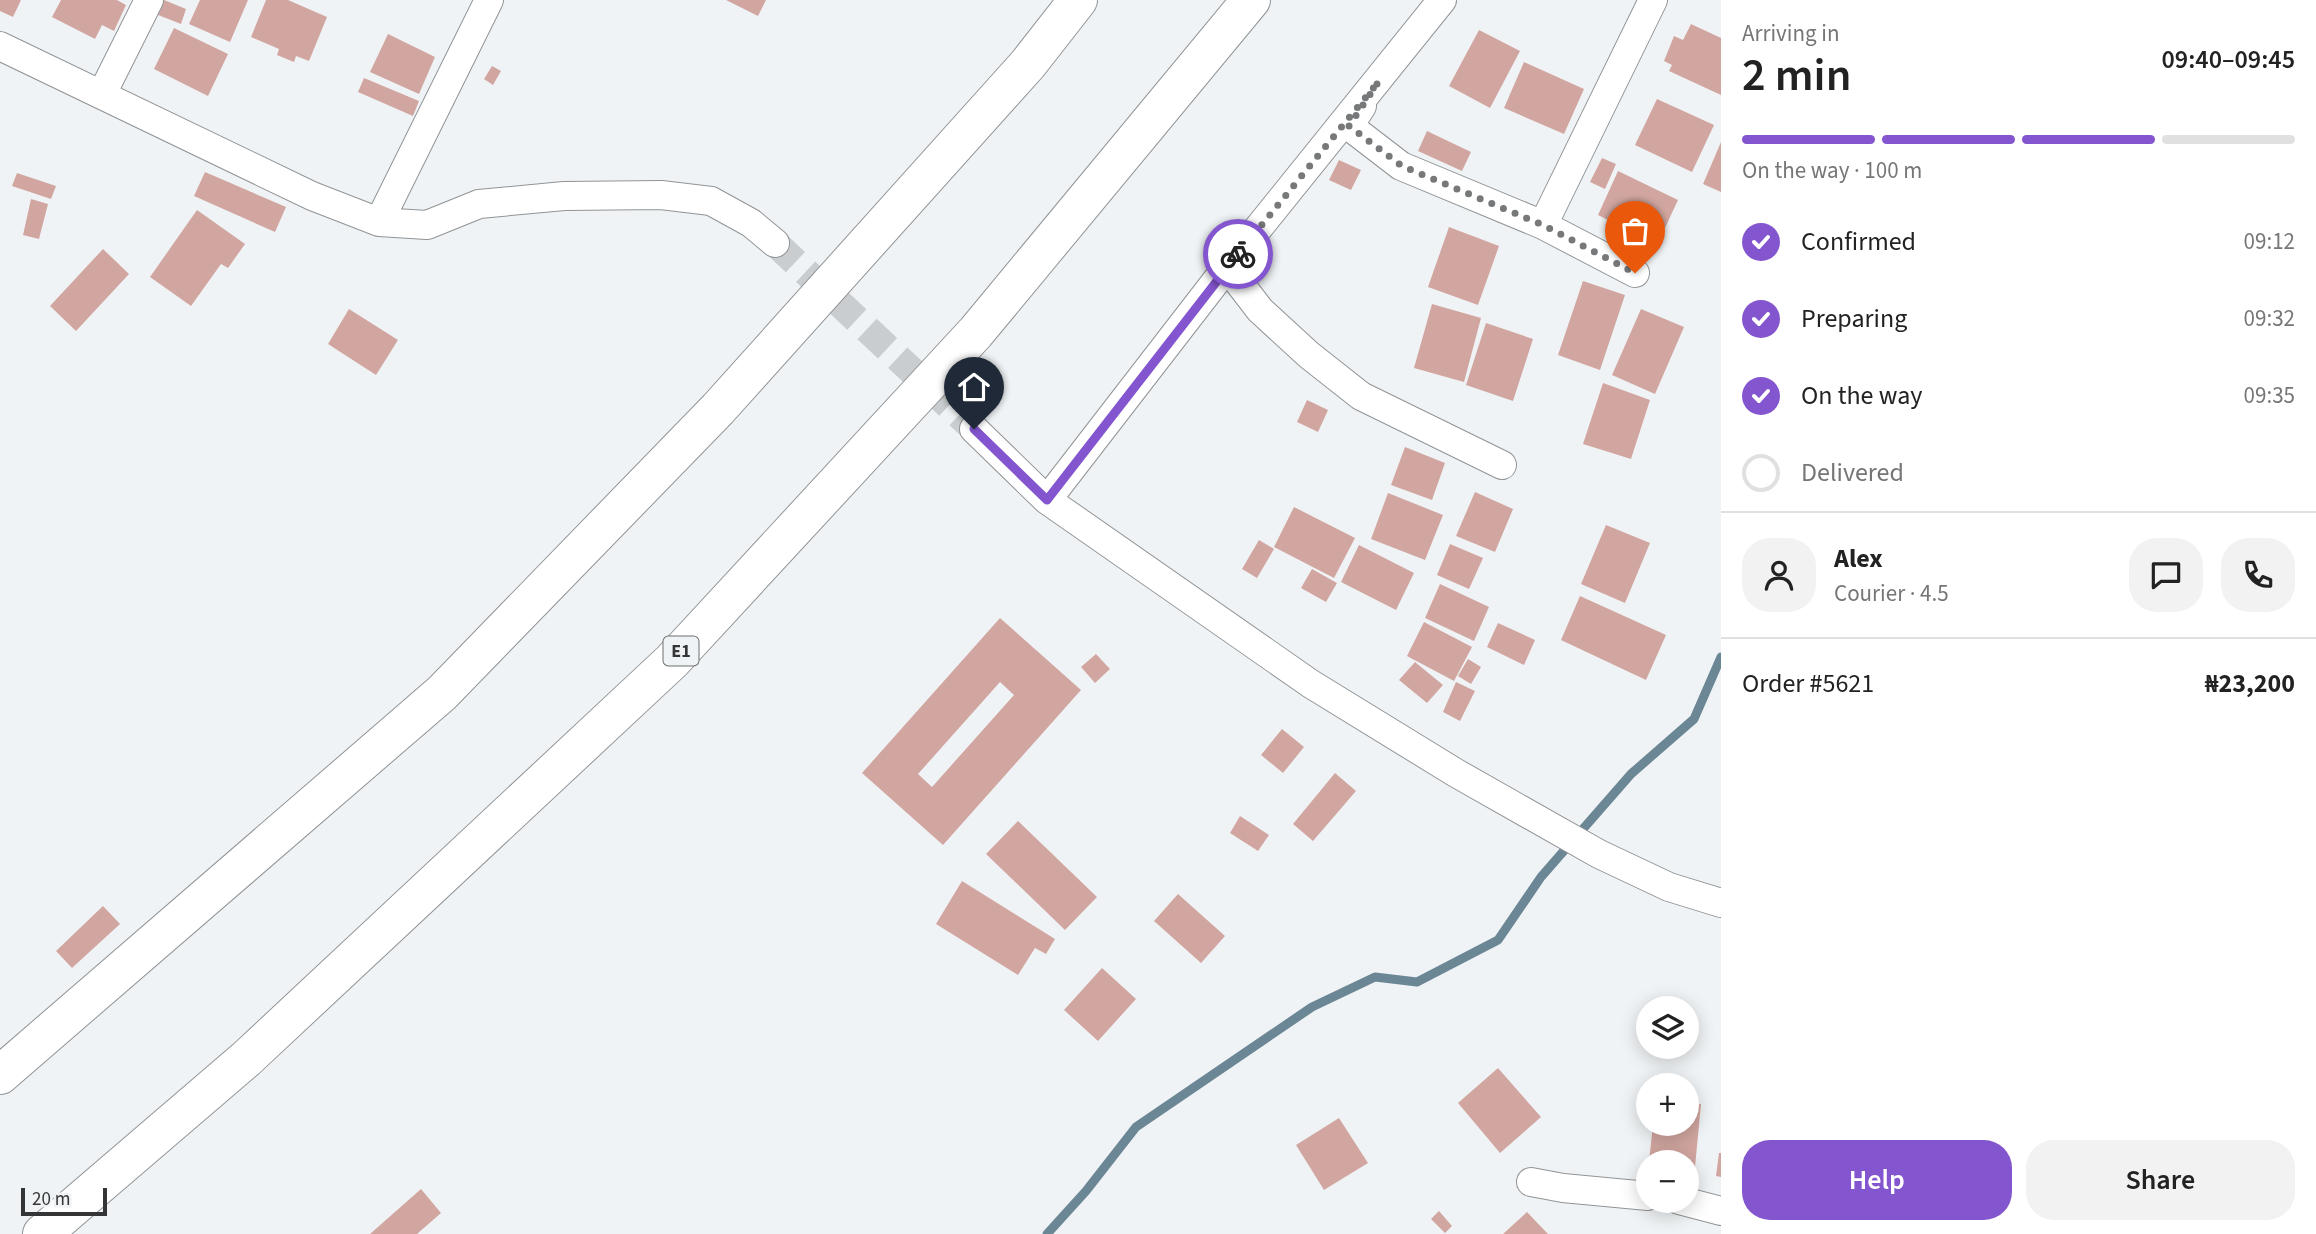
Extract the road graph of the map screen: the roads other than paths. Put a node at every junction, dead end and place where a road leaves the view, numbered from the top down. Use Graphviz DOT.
graph roads {
  1 [pos="149,0"];
  2 [pos="489,0"];
  3 [pos="1078,0"];
  4 [pos="1251,0"];
  5 [pos="1442,0"];
  6 [pos="1653,0"];
  7 [pos="0,46"];
  8 [pos="1379,81"];
  9 [pos="102,94"];
  10 [pos="379,222"];
  11 [pos="1543,225"];
  12 [pos="775,243"];
  13 [pos="1227,267"];
  14 [pos="1635,273"];
  15 [pos="974,429"];
  16 [pos="1502,465"];
  17 [pos="1047,500"];
  18 [pos="1721,902"];
  19 [pos="0,1075"];
  20 [pos="1531,1182"];
  21 [pos="1636,1195"];
  22 [pos="1699,1205"];
  23 [pos="1721,1210"];
  24 [pos="42,1234"];
  1 -- 9 [label="street"];
  2 -- 10 [label="street"];
  3 -- 19 [label="highway"];
  4 -- 24 [label="highway, E1"];
  5 -- 8 [label="street"];
  6 -- 11 [label="street"];
  7 -- 9 [label="street"];
  8 -- 11 [label="street"];
  8 -- 13 [label="street"];
  9 -- 10 [label="street"];
  10 -- 12 [label="street"];
  11 -- 14 [label="street"];
  13 -- 16 [label="street"];
  13 -- 17 [label="street"];
  15 -- 17 [label="street"];
  17 -- 18 [label="street"];
  20 -- 21 [label="street"];
  22 -- 23 [label="street"];
}
